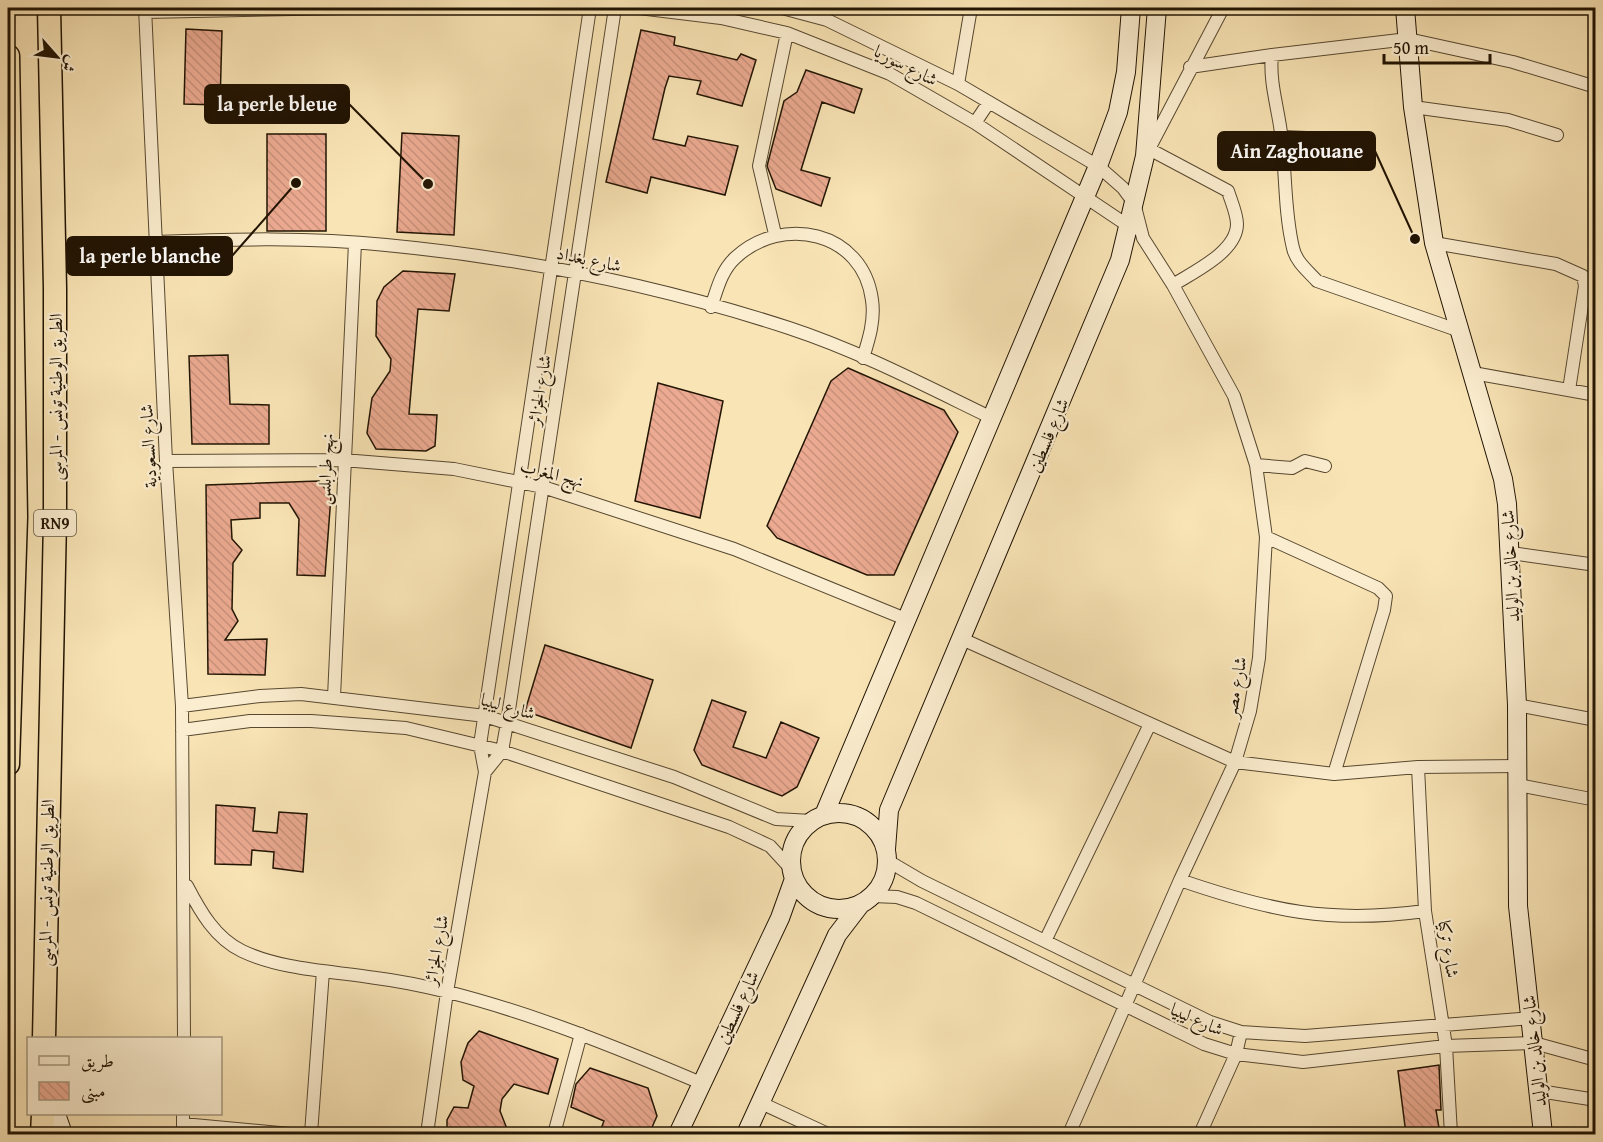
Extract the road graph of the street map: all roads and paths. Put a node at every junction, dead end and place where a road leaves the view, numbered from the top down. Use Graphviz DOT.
graph roads {
  1 [pos="49,8"];
  2 [pos="345,8"];
  3 [pos="590,8"];
  4 [pos="615,8"];
  5 [pos="639,8"];
  6 [pos="782,8"];
  7 [pos="971,8"];
  8 [pos="1131,8"];
  9 [pos="1157,8"];
  10 [pos="1223,8"];
  11 [pos="1405,8"];
  12 [pos="145,10"];
  13 [pos="722,13"];
  14 [pos="828,14"];
  15 [pos="787,33"];
  16 [pos="1408,39"];
  17 [pos="1272,55"];
  18 [pos="8,56"];
  19 [pos="1190,67"];
  20 [pos="958,84"];
  21 [pos="1596,87"];
  22 [pos="989,102"];
  23 [pos="1413,107"];
  24 [pos="975,123"];
  25 [pos="1281,134"];
  26 [pos="1557,135"];
  27 [pos="1356,137"];
  28 [pos="1147,152"];
  29 [pos="1098,166"];
  30 [pos="1084,195"];
  31 [pos="1134,203"];
  32 [pos="1128,225"];
  33 [pos="775,234"];
  34 [pos="1143,238"];
  35 [pos="156,242"];
  36 [pos="355,243"];
  37 [pos="1434,243"];
  38 [pos="550,268"];
  39 [pos="575,273"];
  40 [pos="1173,285"];
  41 [pos="711,307"];
  42 [pos="1460,331"];
  43 [pos="863,358"];
  44 [pos="1473,373"];
  45 [pos="1569,390"];
  46 [pos="1596,395"];
  47 [pos="992,418"];
  48 [pos="344,459"];
  49 [pos="166,461"];
  50 [pos="1256,465"];
  51 [pos="1325,466"];
  52 [pos="519,482"];
  53 [pos="543,487"];
  54 [pos="1266,537"];
  55 [pos="1511,553"];
  56 [pos="1596,565"];
  57 [pos="908,620"];
  58 [pos="962,639"];
  59 [pos="334,697"];
  60 [pos="1517,705"];
  61 [pos="182,706"];
  62 [pos="485,716"];
  63 [pos="1596,720"];
  64 [pos="507,723"];
  65 [pos="1149,726"];
  66 [pos="182,730"];
  67 [pos="480,746"];
  68 [pos="502,751"];
  69 [pos="1235,762"];
  70 [pos="8,764"];
  71 [pos="1518,766"];
  72 [pos="1418,767"];
  73 [pos="485,772"];
  74 [pos="1334,774"];
  75 [pos="1518,784"];
  76 [pos="1596,800"];
  77 [pos="818,818"];
  78 [pos="887,855"];
  79 [pos="793,874"];
  80 [pos="1180,880"];
  81 [pos="185,882"];
  82 [pos="866,900"];
  83 [pos="1425,911"];
  84 [pos="1046,939"];
  85 [pos="323,971"];
  86 [pos="1134,984"];
  87 [pos="447,992"];
  88 [pos="1124,1005"];
  89 [pos="1531,1018"];
  90 [pos="1443,1024"];
  91 [pos="1241,1032"];
  92 [pos="581,1034"];
  93 [pos="44,1037"];
  94 [pos="184,1037"];
  95 [pos="1533,1043"];
  96 [pos="1446,1046"];
  97 [pos="1236,1054"];
  98 [pos="1596,1060"];
  99 [pos="701,1083"];
  100 [pos="1539,1091"];
  101 [pos="1596,1100"];
  102 [pos="761,1103"];
  103 [pos="43,1115"];
  104 [pos="57,1115"];
  105 [pos="183,1124"];
  106 [pos="42,1134"];
  107 [pos="63,1134"];
  108 [pos="290,1134"];
  109 [pos="311,1134"];
  110 [pos="427,1134"];
  111 [pos="554,1134"];
  112 [pos="678,1134"];
  113 [pos="746,1134"];
  114 [pos="828,1134"];
  115 [pos="1069,1134"];
  116 [pos="1200,1134"];
  117 [pos="1451,1134"];
  118 [pos="1543,1134"];
  1 -- 93 [label="highway, الطريق الوطنية تونس - المرسى / RN9"];
  2 -- 12 [label="street"];
  3 -- 38 [label="street, شارع الجزائر"];
  4 -- 39 [label="street, شارع الجزائر"];
  5 -- 13 [label="street, شارع سوريا"];
  6 -- 14 [label="street, شارع سوريا"];
  7 -- 20 [label="street"];
  8 -- 29 [label="street"];
  9 -- 28 [label="street, شارع فلسطين"];
  10 -- 19 [label="street"];
  11 -- 16 [label="street, شارع خالد بن الوليد"];
  12 -- 35 [label="street, شارع السعودية"];
  13 -- 15 [label="street, شارع سوريا"];
  14 -- 20 [label="street, شارع سوريا"];
  15 -- 24 [label="street, شارع سوريا"];
  15 -- 33 [label="street"];
  16 -- 17 [label="street"];
  16 -- 21 [label="street"];
  16 -- 23 [label="street, شارع خالد بن الوليد"];
  17 -- 19 [label="street"];
  17 -- 25 [label="street"];
  18 -- 70 [label="highway, RN9"];
  19 -- 28 [label="street"];
  20 -- 22 [label="street, شارع سوريا"];
  22 -- 24 [label="street"];
  22 -- 29 [label="street, شارع سوريا"];
  23 -- 26 [label="street"];
  23 -- 37 [label="street, شارع خالد بن الوليد"];
  24 -- 30 [label="street, شارع سوريا"];
  25 -- 27 [label="lane"];
  25 -- 42 [label="street"];
  28 -- 31 [label="street, شارع فلسطين"];
  28 -- 40 [label="street"];
  29 -- 30 [label="street"];
  29 -- 31 [label="street, شارع سوريا"];
  30 -- 32 [label="street, شارع سوريا"];
  30 -- 47 [label="street"];
  31 -- 32 [label="street, شارع فلسطين"];
  31 -- 34 [label="street, شارع مصر"];
  32 -- 34 [label="street, شارع مصر"];
  32 -- 58 [label="street, شارع فلسطين"];
  33 -- 41 [label="street"];
  33 -- 43 [label="street"];
  34 -- 40 [label="street, شارع مصر"];
  35 -- 36 [label="street, شارع بغداد"];
  35 -- 49 [label="street, شارع السعودية"];
  36 -- 38 [label="street, شارع بغداد"];
  36 -- 48 [label="street, نهج طرابلس"];
  37 -- 42 [label="street, شارع خالد بن الوليد"];
  37 -- 45 [label="street"];
  38 -- 39 [label="street, شارع بغداد"];
  38 -- 52 [label="street, شارع الجزائر"];
  39 -- 41 [label="street, شارع بغداد"];
  39 -- 53 [label="street, شارع الجزائر"];
  40 -- 50 [label="street, شارع مصر"];
  41 -- 43 [label="street, شارع بغداد"];
  42 -- 44 [label="street, شارع خالد بن الوليد"];
  43 -- 47 [label="street, شارع بغداد"];
  44 -- 45 [label="street"];
  44 -- 55 [label="street, شارع خالد بن الوليد"];
  45 -- 46 [label="street"];
  47 -- 57 [label="street"];
  48 -- 49 [label="street, نهج المغرب"];
  48 -- 52 [label="street, نهج المغرب"];
  48 -- 59 [label="street, نهج طرابلس"];
  49 -- 61 [label="street, شارع السعودية"];
  50 -- 51 [label="street"];
  50 -- 54 [label="street, شارع مصر"];
  52 -- 53 [label="street, نهج المغرب"];
  52 -- 62 [label="street, شارع الجزائر"];
  53 -- 57 [label="street, نهج المغرب"];
  53 -- 64 [label="street, شارع الجزائر"];
  54 -- 69 [label="street, شارع مصر"];
  54 -- 74 [label="street"];
  55 -- 56 [label="street"];
  55 -- 60 [label="street, شارع خالد بن الوليد"];
  57 -- 77 [label="street"];
  58 -- 65 [label="street"];
  58 -- 78 [label="street, شارع فلسطين"];
  59 -- 61 [label="street, شارع ليبيا"];
  59 -- 62 [label="street, شارع ليبيا"];
  60 -- 63 [label="street"];
  60 -- 71 [label="street, شارع خالد بن الوليد"];
  61 -- 66 [label="street, شارع السعودية"];
  62 -- 64 [label="street, شارع ليبيا"];
  62 -- 67 [label="street, شارع الجزائر"];
  64 -- 68 [label="street, شارع الجزائر"];
  64 -- 77 [label="street, شارع ليبيا"];
  65 -- 69 [label="street"];
  65 -- 84 [label="street"];
  66 -- 67 [label="street"];
  66 -- 81 [label="street, شارع السعودية"];
  67 -- 68 [label="street"];
  67 -- 73 [label="street, شارع الجزائر"];
  68 -- 73 [label="street, شارع الجزائر"];
  68 -- 79 [label="street"];
  69 -- 74 [label="street"];
  69 -- 80 [label="street, شارع مصر"];
  71 -- 72 [label="street"];
  71 -- 75 [label="street, شارع خالد بن الوليد"];
  72 -- 74 [label="street"];
  72 -- 83 [label="street, شارع تركيا"];
  73 -- 87 [label="street, شارع الجزائر"];
  75 -- 76 [label="street"];
  75 -- 89 [label="street, شارع خالد بن الوليد"];
  77 -- 78 [label="street"];
  77 -- 79 [label="street"];
  78 -- 82 [label="street"];
  78 -- 84 [label="street, شارع ليبيا"];
  79 -- 82 [label="street"];
  79 -- 99 [label="street, شارع فلسطين"];
  80 -- 83 [label="street"];
  80 -- 86 [label="street, شارع مصر"];
  81 -- 85 [label="street"];
  81 -- 94 [label="street, شارع السعودية"];
  82 -- 88 [label="street, شارع ليبيا"];
  82 -- 102 [label="street"];
  83 -- 90 [label="street, شارع تركيا"];
  84 -- 86 [label="street, شارع ليبيا"];
  85 -- 87 [label="street"];
  85 -- 109 [label="street"];
  86 -- 88 [label="street, شارع مصر"];
  86 -- 91 [label="street, شارع ليبيا"];
  87 -- 92 [label="street"];
  87 -- 110 [label="street, شارع الجزائر"];
  88 -- 97 [label="street, شارع ليبيا"];
  88 -- 115 [label="street, شارع مصر"];
  89 -- 90 [label="street, شارع ليبيا"];
  89 -- 95 [label="street, شارع خالد بن الوليد"];
  90 -- 91 [label="street, شارع ليبيا"];
  90 -- 96 [label="street, شارع تركيا"];
  91 -- 97 [label="street"];
  92 -- 99 [label="street"];
  92 -- 111 [label="street"];
  95 -- 96 [label="street, شارع ليبيا"];
  95 -- 98 [label="street, شارع ليبيا"];
  95 -- 100 [label="street, شارع خالد بن الوليد"];
  96 -- 97 [label="street, شارع ليبيا"];
  96 -- 117 [label="street, شارع تركيا"];
  97 -- 116 [label="street"];
  99 -- 112 [label="street, شارع فلسطين"];
  100 -- 101 [label="street"];
  100 -- 118 [label="street, شارع خالد بن الوليد"];
  102 -- 113 [label="street"];
  102 -- 114 [label="street"];
  103 -- 106 [label="highway"];
  104 -- 107 [label="street"];
  105 -- 108 [label="street"];
}
